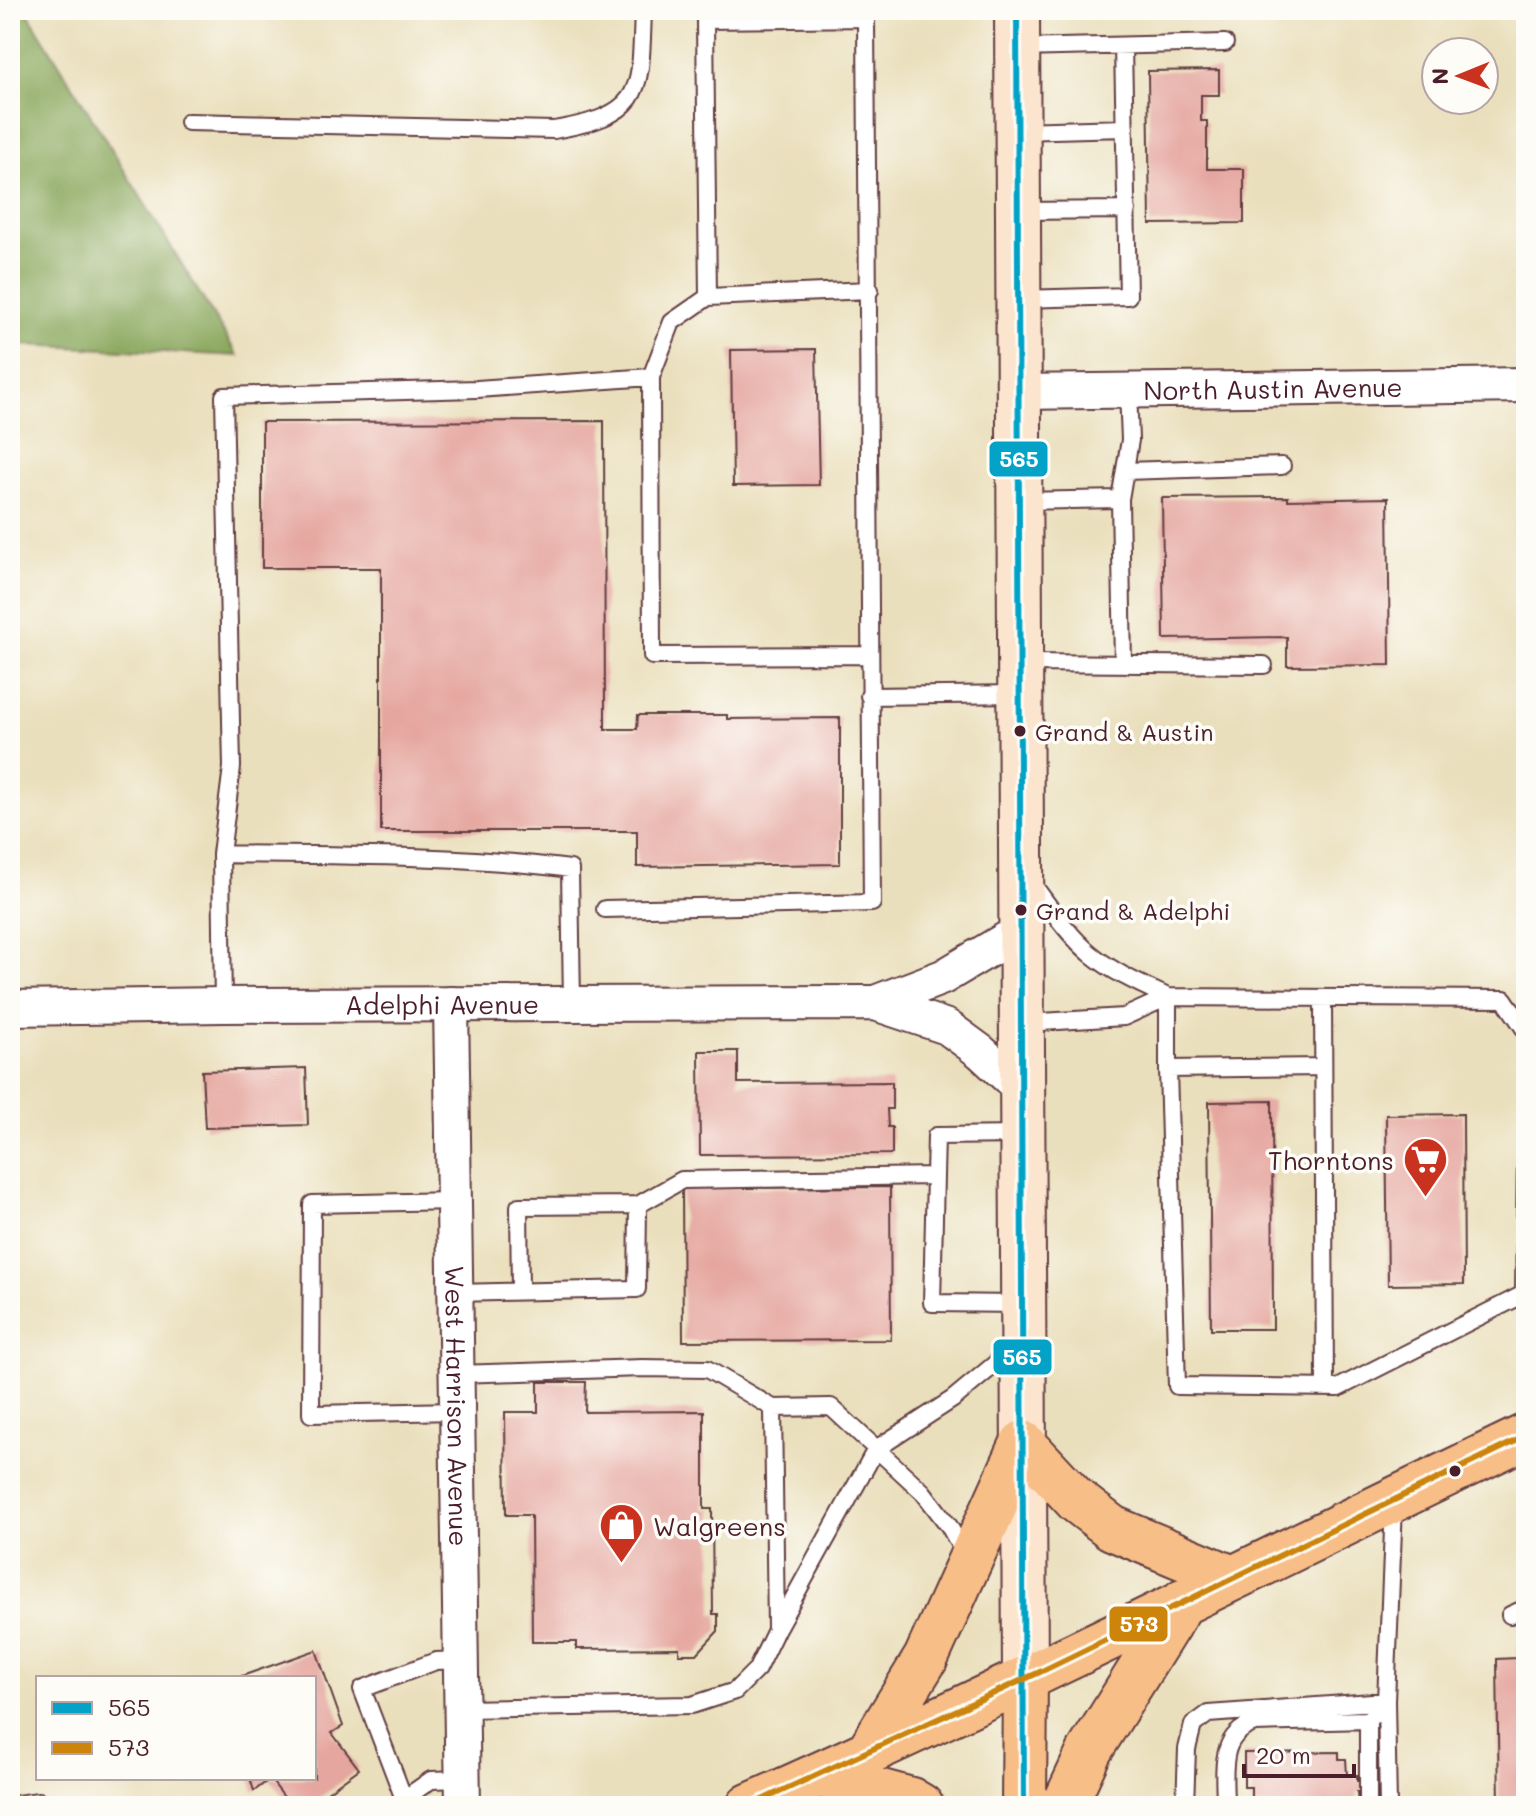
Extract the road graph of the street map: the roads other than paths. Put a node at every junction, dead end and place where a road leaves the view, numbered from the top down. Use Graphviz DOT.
graph roads {
  1 [pos="643,10"];
  2 [pos="1017,29"];
  3 [pos="1225,43"];
  4 [pos="1123,46"];
  5 [pos="188,122"];
  6 [pos="1125,128"];
  7 [pos="1017,131"];
  8 [pos="1127,210"];
  9 [pos="1018,211"];
  10 [pos="870,290"];
  11 [pos="708,297"];
  12 [pos="1019,299"];
  13 [pos="651,377"];
  14 [pos="1526,385"];
  15 [pos="1128,390"];
  16 [pos="1019,392"];
  17 [pos="1282,466"];
  18 [pos="1125,471"];
  19 [pos="1120,499"];
  20 [pos="1020,501"];
  21 [pos="868,655"];
  22 [pos="1123,664"];
  23 [pos="1264,665"];
  24 [pos="1021,679"];
  25 [pos="869,696"];
  26 [pos="221,854"];
  27 [pos="1022,870"];
  28 [pos="605,909"];
  29 [pos="1022,930"];
  30 [pos="1168,997"];
  31 [pos="1323,998"];
  32 [pos="875,1003"];
  33 [pos="451,1004"];
  34 [pos="572,1004"];
  35 [pos="223,1005"];
  36 [pos="10,1008"];
  37 [pos="1022,1023"];
  38 [pos="1526,1031"];
  39 [pos="1323,1067"];
  40 [pos="1168,1069"];
  41 [pos="1022,1090"];
  42 [pos="1022,1135"];
  43 [pos="1526,1156"];
  44 [pos="935,1176"];
  45 [pos="454,1201"];
  46 [pos="638,1205"];
  47 [pos="520,1291"];
  48 [pos="455,1293"];
  49 [pos="1023,1323"];
  50 [pos="457,1374"];
  51 [pos="1325,1387"];
  52 [pos="773,1408"];
  53 [pos="457,1411"];
  54 [pos="1526,1436"];
  55 [pos="1023,1443"];
  56 [pos="876,1449"];
  57 [pos="1394,1499"];
  58 [pos="968,1560"];
  59 [pos="1230,1577"];
  60 [pos="1183,1601"];
  61 [pos="1526,1608"];
  62 [pos="1510,1615"];
  63 [pos="776,1630"];
  64 [pos="461,1660"];
  65 [pos="1025,1679"];
  66 [pos="1386,1701"];
  67 [pos="461,1709"];
  68 [pos="1368,1720"];
  69 [pos="869,1751"];
  70 [pos="819,1775"];
  71 [pos="463,1792"];
  72 [pos="399,1803"];
  73 [pos="10,1805"];
  74 [pos="40,1806"];
  75 [pos="749,1806"];
  76 [pos="921,1806"];
  77 [pos="1024,1806"];
  78 [pos="1064,1806"];
  79 [pos="1185,1806"];
  80 [pos="1225,1806"];
  81 [pos="1368,1806"];
  82 [pos="1388,1806"];
  1 -- 5 [label="lane"];
  2 -- 4 [label="lane"];
  2 -- 7 [label="main road"];
  3 -- 4 [label="lane"];
  4 -- 6 [label="lane"];
  6 -- 7 [label="lane"];
  6 -- 8 [label="lane"];
  7 -- 9 [label="main road"];
  8 -- 9 [label="lane"];
  8 -- 12 [label="lane"];
  9 -- 12 [label="main road"];
  10 -- 11 [label="lane"];
  10 -- 11 [label="lane"];
  10 -- 21 [label="lane"];
  11 -- 13 [label="lane"];
  12 -- 16 [label="main road"];
  13 -- 21 [label="lane"];
  13 -- 26 [label="lane"];
  14 -- 15 [label="street, North Austin Avenue"];
  15 -- 16 [label="street, North Austin Avenue"];
  15 -- 18 [label="lane"];
  16 -- 20 [label="main road"];
  17 -- 18 [label="lane"];
  18 -- 19 [label="lane"];
  19 -- 20 [label="lane"];
  19 -- 22 [label="lane"];
  20 -- 24 [label="main road"];
  21 -- 25 [label="lane"];
  22 -- 23 [label="lane"];
  22 -- 24 [label="lane"];
  24 -- 25 [label="lane"];
  24 -- 27 [label="main road"];
  25 -- 28 [label="lane"];
  26 -- 34 [label="lane"];
  26 -- 35 [label="lane"];
  27 -- 29 [label="main road"];
  27 -- 30 [label="lane"];
  29 -- 32 [label="street, Adelphi Avenue"];
  29 -- 37 [label="main road"];
  30 -- 31 [label="lane"];
  30 -- 37 [label="lane"];
  30 -- 40 [label="lane"];
  31 -- 38 [label="lane"];
  31 -- 39 [label="lane"];
  32 -- 34 [label="street, Adelphi Avenue"];
  32 -- 41 [label="street, Adelphi Avenue"];
  33 -- 34 [label="street, Adelphi Avenue"];
  33 -- 35 [label="street, Adelphi Avenue"];
  33 -- 45 [label="street, West Harrison Avenue"];
  35 -- 36 [label="street, Adelphi Avenue"];
  37 -- 41 [label="main road"];
  39 -- 40 [label="lane"];
  39 -- 51 [label="lane"];
  40 -- 51 [label="lane"];
  41 -- 42 [label="main road"];
  42 -- 44 [label="lane"];
  42 -- 49 [label="main road"];
  43 -- 51 [label="lane"];
  44 -- 46 [label="lane"];
  44 -- 49 [label="lane"];
  45 -- 48 [label="street, West Harrison Avenue"];
  45 -- 53 [label="lane"];
  46 -- 47 [label="lane"];
  46 -- 47 [label="lane"];
  47 -- 48 [label="lane"];
  48 -- 50 [label="street, West Harrison Avenue"];
  49 -- 55 [label="main road"];
  49 -- 56 [label="lane"];
  50 -- 52 [label="lane"];
  50 -- 53 [label="street, West Harrison Avenue"];
  52 -- 56 [label="lane"];
  52 -- 63 [label="lane"];
  53 -- 64 [label="street, West Harrison Avenue"];
  54 -- 57 [label="main road"];
  55 -- 58 [label="main road"];
  55 -- 59 [label="main road"];
  55 -- 65 [label="main road"];
  56 -- 58 [label="lane"];
  56 -- 63 [label="lane"];
  57 -- 59 [label="main road"];
  57 -- 66 [label="lane"];
  58 -- 69 [label="main road"];
  59 -- 60 [label="main road"];
  60 -- 65 [label="main road"];
  60 -- 78 [label="main road"];
  61 -- 62 [label="lane"];
  63 -- 67 [label="lane"];
  64 -- 67 [label="street, West Harrison Avenue"];
  64 -- 72 [label="lane"];
  65 -- 69 [label="main road"];
  65 -- 77 [label="main road"];
  66 -- 68 [label="lane"];
  66 -- 79 [label="lane"];
  66 -- 82 [label="lane"];
  67 -- 71 [label="street, West Harrison Avenue"];
  68 -- 80 [label="lane"];
  68 -- 81 [label="lane"];
  69 -- 70 [label="main road"];
  70 -- 75 [label="main road"];
  70 -- 76 [label="main road"];
  71 -- 72 [label="lane"];
  73 -- 74 [label="lane"];
}
